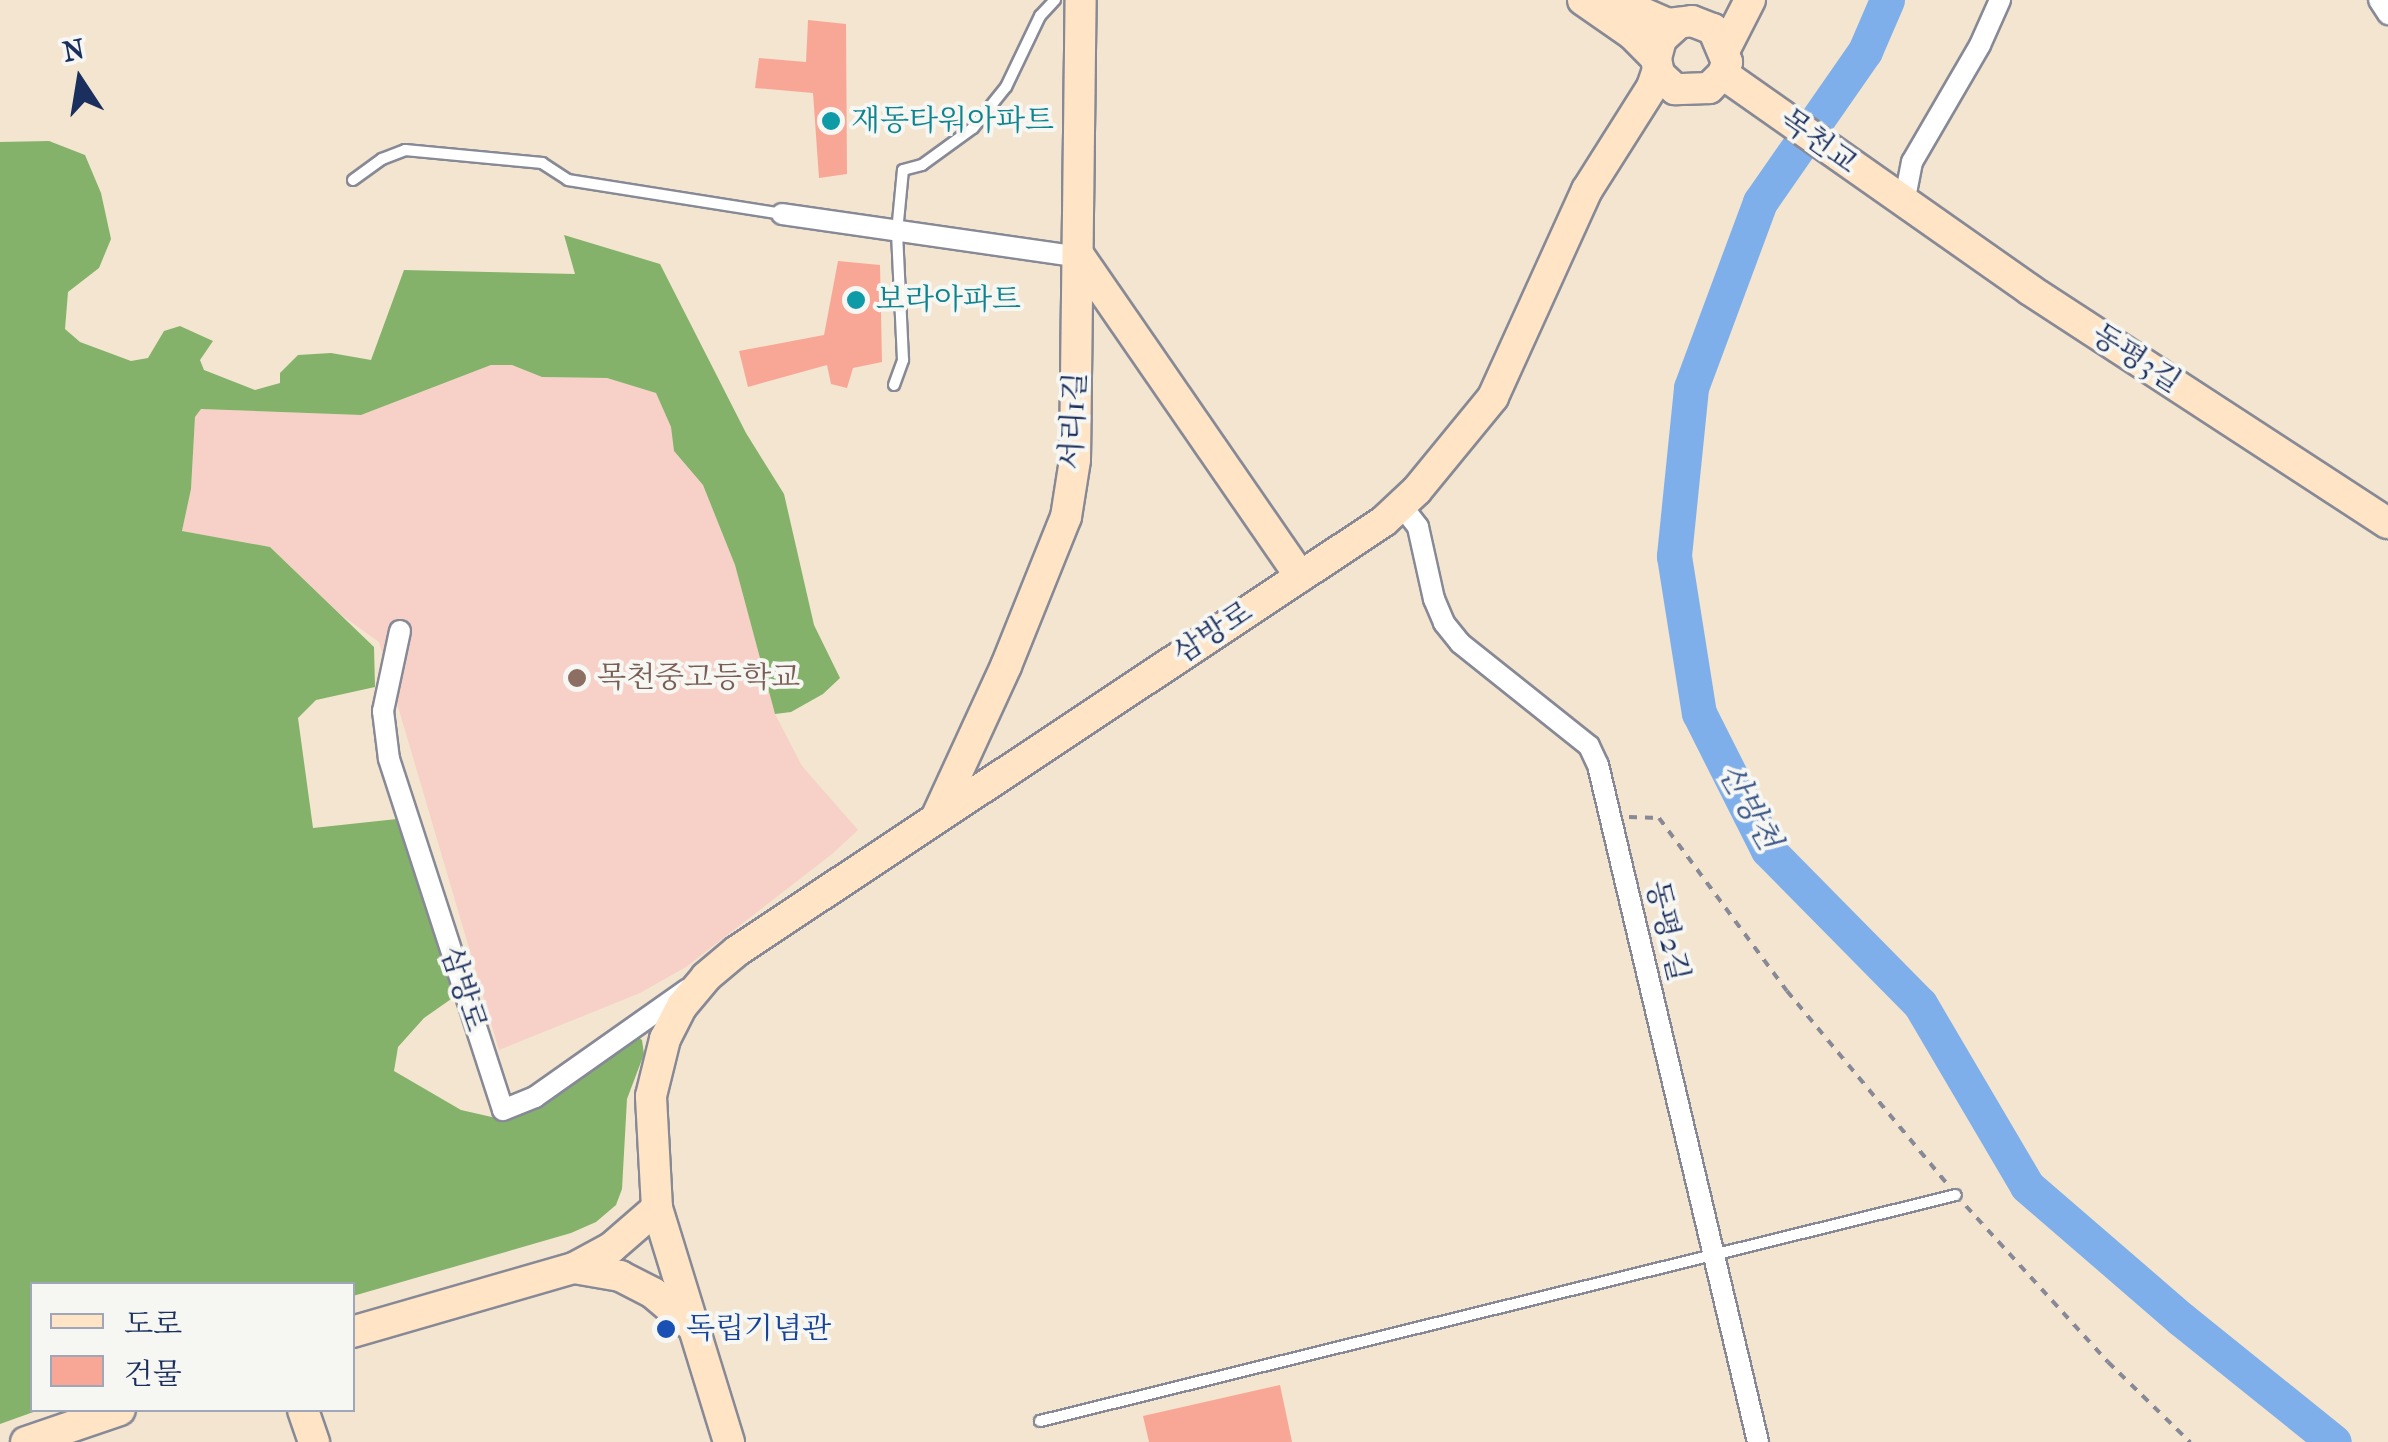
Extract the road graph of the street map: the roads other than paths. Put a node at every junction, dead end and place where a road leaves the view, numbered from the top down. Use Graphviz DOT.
graph roads {
  1 [pos="1055,0"];
  2 [pos="1081,0"];
  3 [pos="1583,0"];
  4 [pos="1613,0"];
  5 [pos="1721,0"];
  6 [pos="1750,0"];
  7 [pos="2000,0"];
  8 [pos="2380,0"];
  9 [pos="2388,14"];
  10 [pos="1688,23"];
  11 [pos="1724,62"];
  12 [pos="1657,64"];
  13 [pos="1686,92"];
  14 [pos="1596,177"];
  15 [pos="352,180"];
  16 [pos="1895,197"];
  17 [pos="782,214"];
  18 [pos="897,232"];
  19 [pos="1080,257"];
  20 [pos="894,385"];
  21 [pos="1401,505"];
  22 [pos="2388,522"];
  23 [pos="1300,576"];
  24 [pos="400,632"];
  25 [pos="938,814"];
  26 [pos="706,976"];
  27 [pos="1956,1195"];
  28 [pos="657,1208"];
  29 [pos="1714,1257"];
  30 [pos="574,1268"];
  31 [pos="692,1326"];
  32 [pos="355,1331"];
  33 [pos="114,1412"];
  34 [pos="304,1412"];
  35 [pos="1040,1421"];
  36 [pos="26,1442"];
  37 [pos="314,1442"];
  38 [pos="729,1442"];
  39 [pos="1758,1442"];
  1 -- 18 [label="lane"];
  2 -- 19 [label="street, 서리1길"];
  3 -- 12 [label="street"];
  4 -- 10 [label="street"];
  5 -- 10 [label="street"];
  6 -- 11 [label="street"];
  7 -- 16 [label="street"];
  8 -- 9 [label="street"];
  10 -- 11 [label="street"];
  10 -- 12 [label="street"];
  11 -- 13 [label="street"];
  11 -- 16 [label="street, 목천교"];
  12 -- 13 [label="street"];
  12 -- 14 [label="street, 삼방로"];
  13 -- 14 [label="street, 삼방로"];
  14 -- 21 [label="street, 삼방로"];
  15 -- 17 [label="lane"];
  16 -- 22 [label="street, 동평3길"];
  17 -- 18 [label="street"];
  18 -- 19 [label="street"];
  18 -- 20 [label="lane"];
  19 -- 23 [label="street"];
  19 -- 25 [label="street, 서리1길"];
  21 -- 23 [label="street, 삼방로"];
  21 -- 29 [label="street, 동평2길"];
  23 -- 25 [label="street, 삼방로"];
  24 -- 26 [label="street, 삼방로"];
  25 -- 26 [label="street, 삼방로"];
  26 -- 28 [label="street, 삼방로"];
  27 -- 29 [label="lane"];
  28 -- 30 [label="street"];
  28 -- 31 [label="street, 삼방로"];
  29 -- 35 [label="lane"];
  29 -- 39 [label="street, 동평2길"];
  30 -- 31 [label="street"];
  30 -- 32 [label="street"];
  31 -- 38 [label="street, 삼방로"];
  33 -- 36 [label="street"];
  34 -- 37 [label="street"];
}
